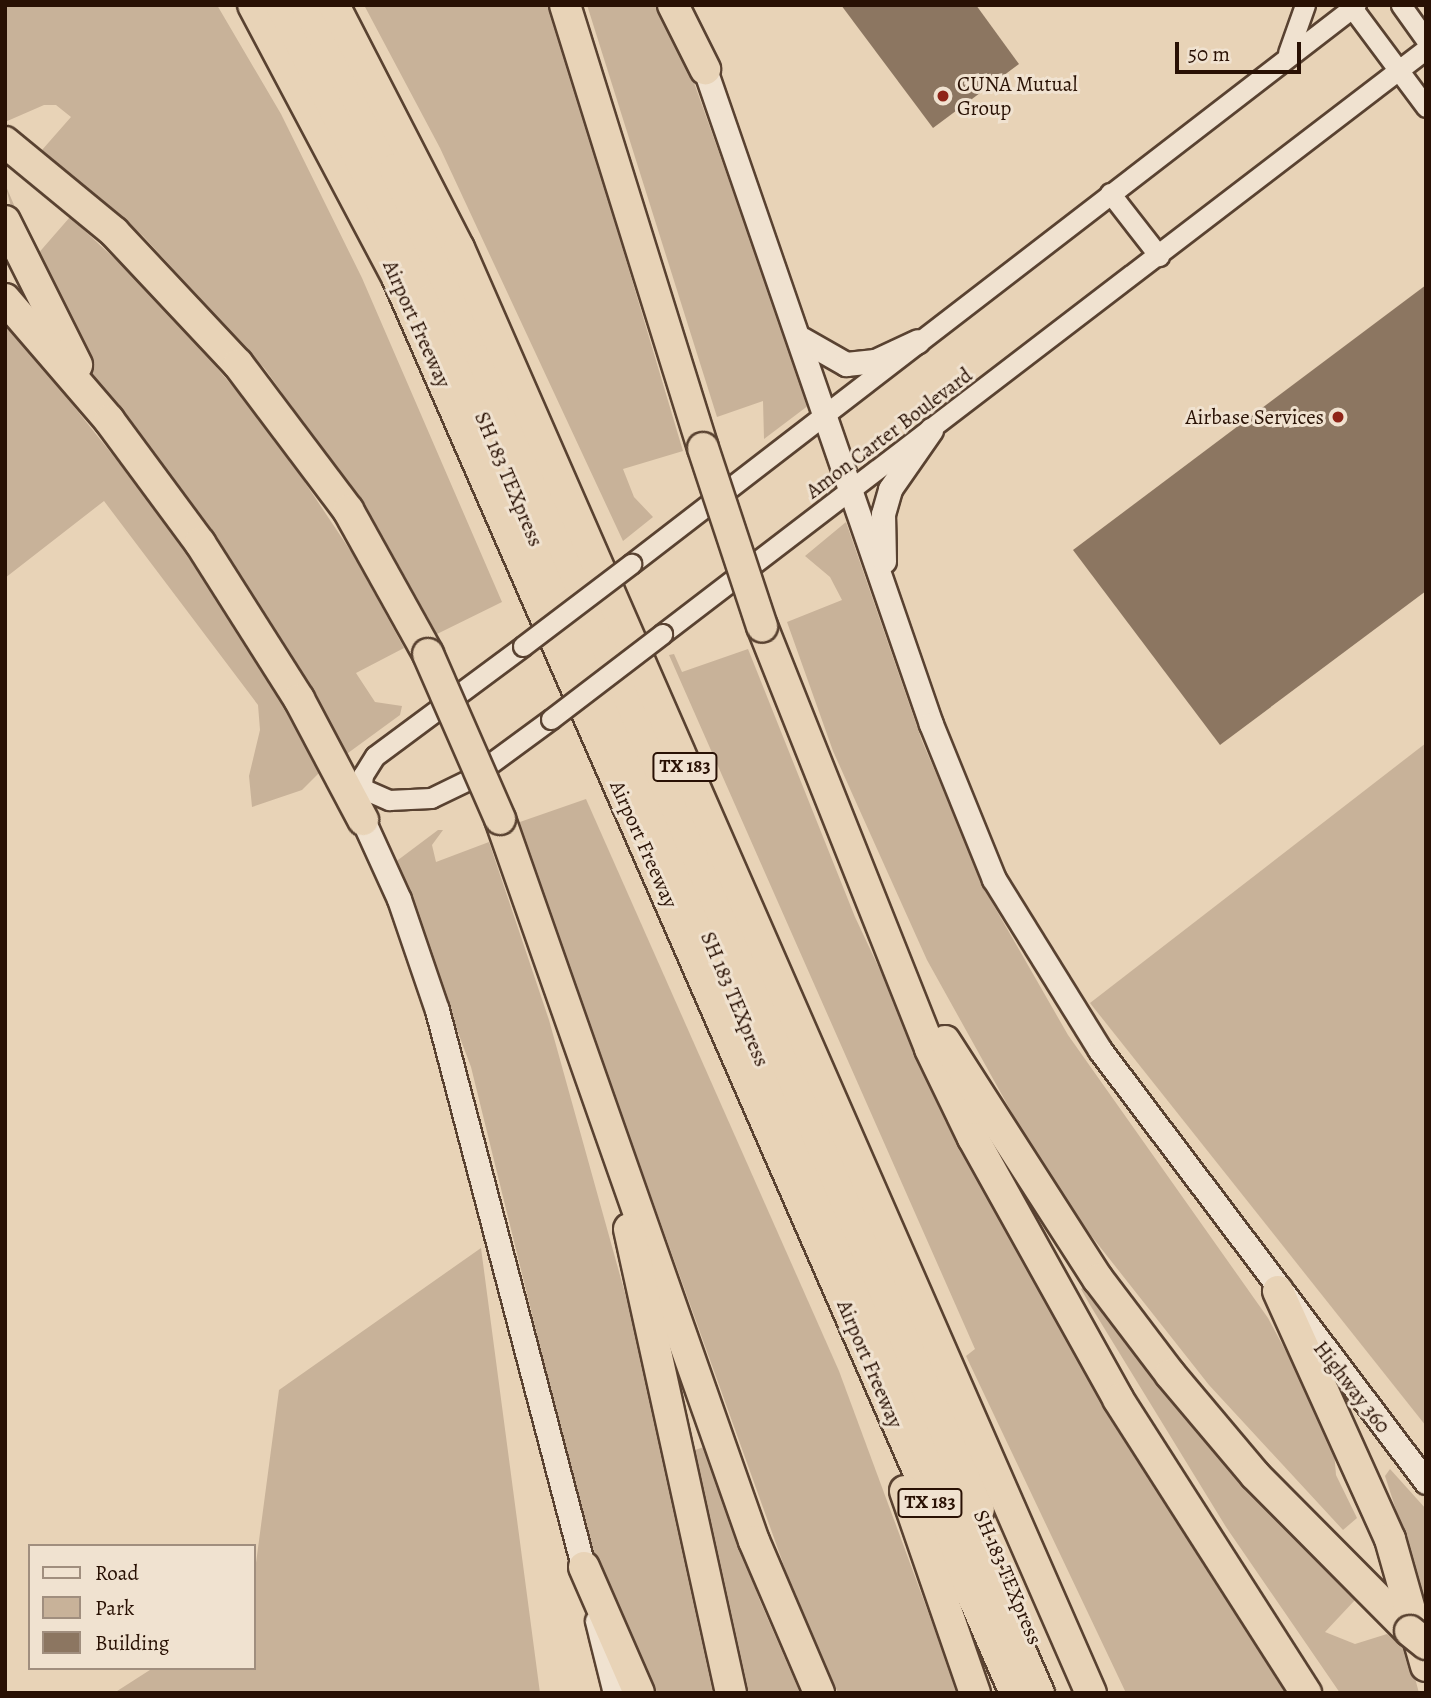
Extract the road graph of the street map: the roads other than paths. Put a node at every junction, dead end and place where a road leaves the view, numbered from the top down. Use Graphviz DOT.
graph roads {
  1 [pos="253,5"];
  2 [pos="281,5"];
  3 [pos="306,5"];
  4 [pos="334,5"];
  5 [pos="565,5"];
  6 [pos="673,5"];
  7 [pos="683,5"];
  8 [pos="1306,5"];
  9 [pos="1401,5"];
  10 [pos="1353,6"];
  11 [pos="1426,40"];
  12 [pos="1426,49"];
  13 [pos="1285,58"];
  14 [pos="705,69"];
  15 [pos="1398,71"];
  16 [pos="1426,107"];
  17 [pos="5,142"];
  18 [pos="1110,193"];
  19 [pos="5,221"];
  20 [pos="1159,256"];
  21 [pos="5,299"];
  22 [pos="802,339"];
  23 [pos="918,341"];
  24 [pos="827,412"];
  25 [pos="109,420"];
  26 [pos="930,430"];
  27 [pos="852,488"];
  28 [pos="885,585"];
  29 [pos="349,781"];
  30 [pos="363,820"];
  31 [pos="845,841"];
  32 [pos="611,1135"];
  33 [pos="1278,1291"];
  34 [pos="848,1312"];
  35 [pos="1426,1482"];
  36 [pos="584,1567"];
  37 [pos="1420,1637"];
  38 [pos="1426,1666"];
  39 [pos="615,1693"];
  40 [pos="639,1693"];
  41 [pos="731,1693"];
  42 [pos="819,1693"];
  43 [pos="975,1693"];
  44 [pos="1015,1693"];
  45 [pos="1039,1693"];
  46 [pos="1060,1693"];
  47 [pos="1091,1693"];
  48 [pos="1306,1693"];
  1 -- 34 [label="highway, Airport Freeway / TX 183"];
  2 -- 45 [label="highway, SH 183 TEXpress"];
  3 -- 46 [label="highway, SH 183 TEXpress"];
  4 -- 47 [label="highway, TX 183"];
  5 -- 31 [label="highway, bridge"];
  6 -- 14 [label="highway"];
  7 -- 14 [label="main road"];
  8 -- 13 [label="street"];
  9 -- 11 [label="street"];
  10 -- 13 [label="street"];
  10 -- 15 [label="street"];
  12 -- 15 [label="street, Amon Carter Boulevard"];
  13 -- 18 [label="street"];
  14 -- 22 [label="main road"];
  15 -- 16 [label="street"];
  15 -- 20 [label="street, Amon Carter Boulevard"];
  17 -- 32 [label="highway, bridge"];
  18 -- 20 [label="street"];
  18 -- 23 [label="street"];
  19 -- 25 [label="highway"];
  20 -- 26 [label="street, Amon Carter Boulevard"];
  21 -- 25 [label="highway"];
  22 -- 23 [label="main road"];
  22 -- 24 [label="main road"];
  23 -- 24 [label="street"];
  24 -- 27 [label="main road"];
  24 -- 29 [label="street, bridge"];
  25 -- 29 [label="highway"];
  26 -- 27 [label="street, Amon Carter Boulevard"];
  26 -- 28 [label="main road"];
  27 -- 28 [label="main road"];
  27 -- 29 [label="street, Amon Carter Boulevard, bridge"];
  28 -- 33 [label="main road"];
  29 -- 30 [label="highway"];
  30 -- 36 [label="main road"];
  31 -- 37 [label="highway"];
  31 -- 48 [label="highway"];
  32 -- 41 [label="highway"];
  32 -- 42 [label="highway"];
  33 -- 35 [label="main road, Highway 360"];
  33 -- 38 [label="highway"];
  34 -- 43 [label="highway"];
  34 -- 44 [label="highway, Airport Freeway / TX 183"];
  36 -- 39 [label="main road"];
  36 -- 40 [label="highway"];
}
